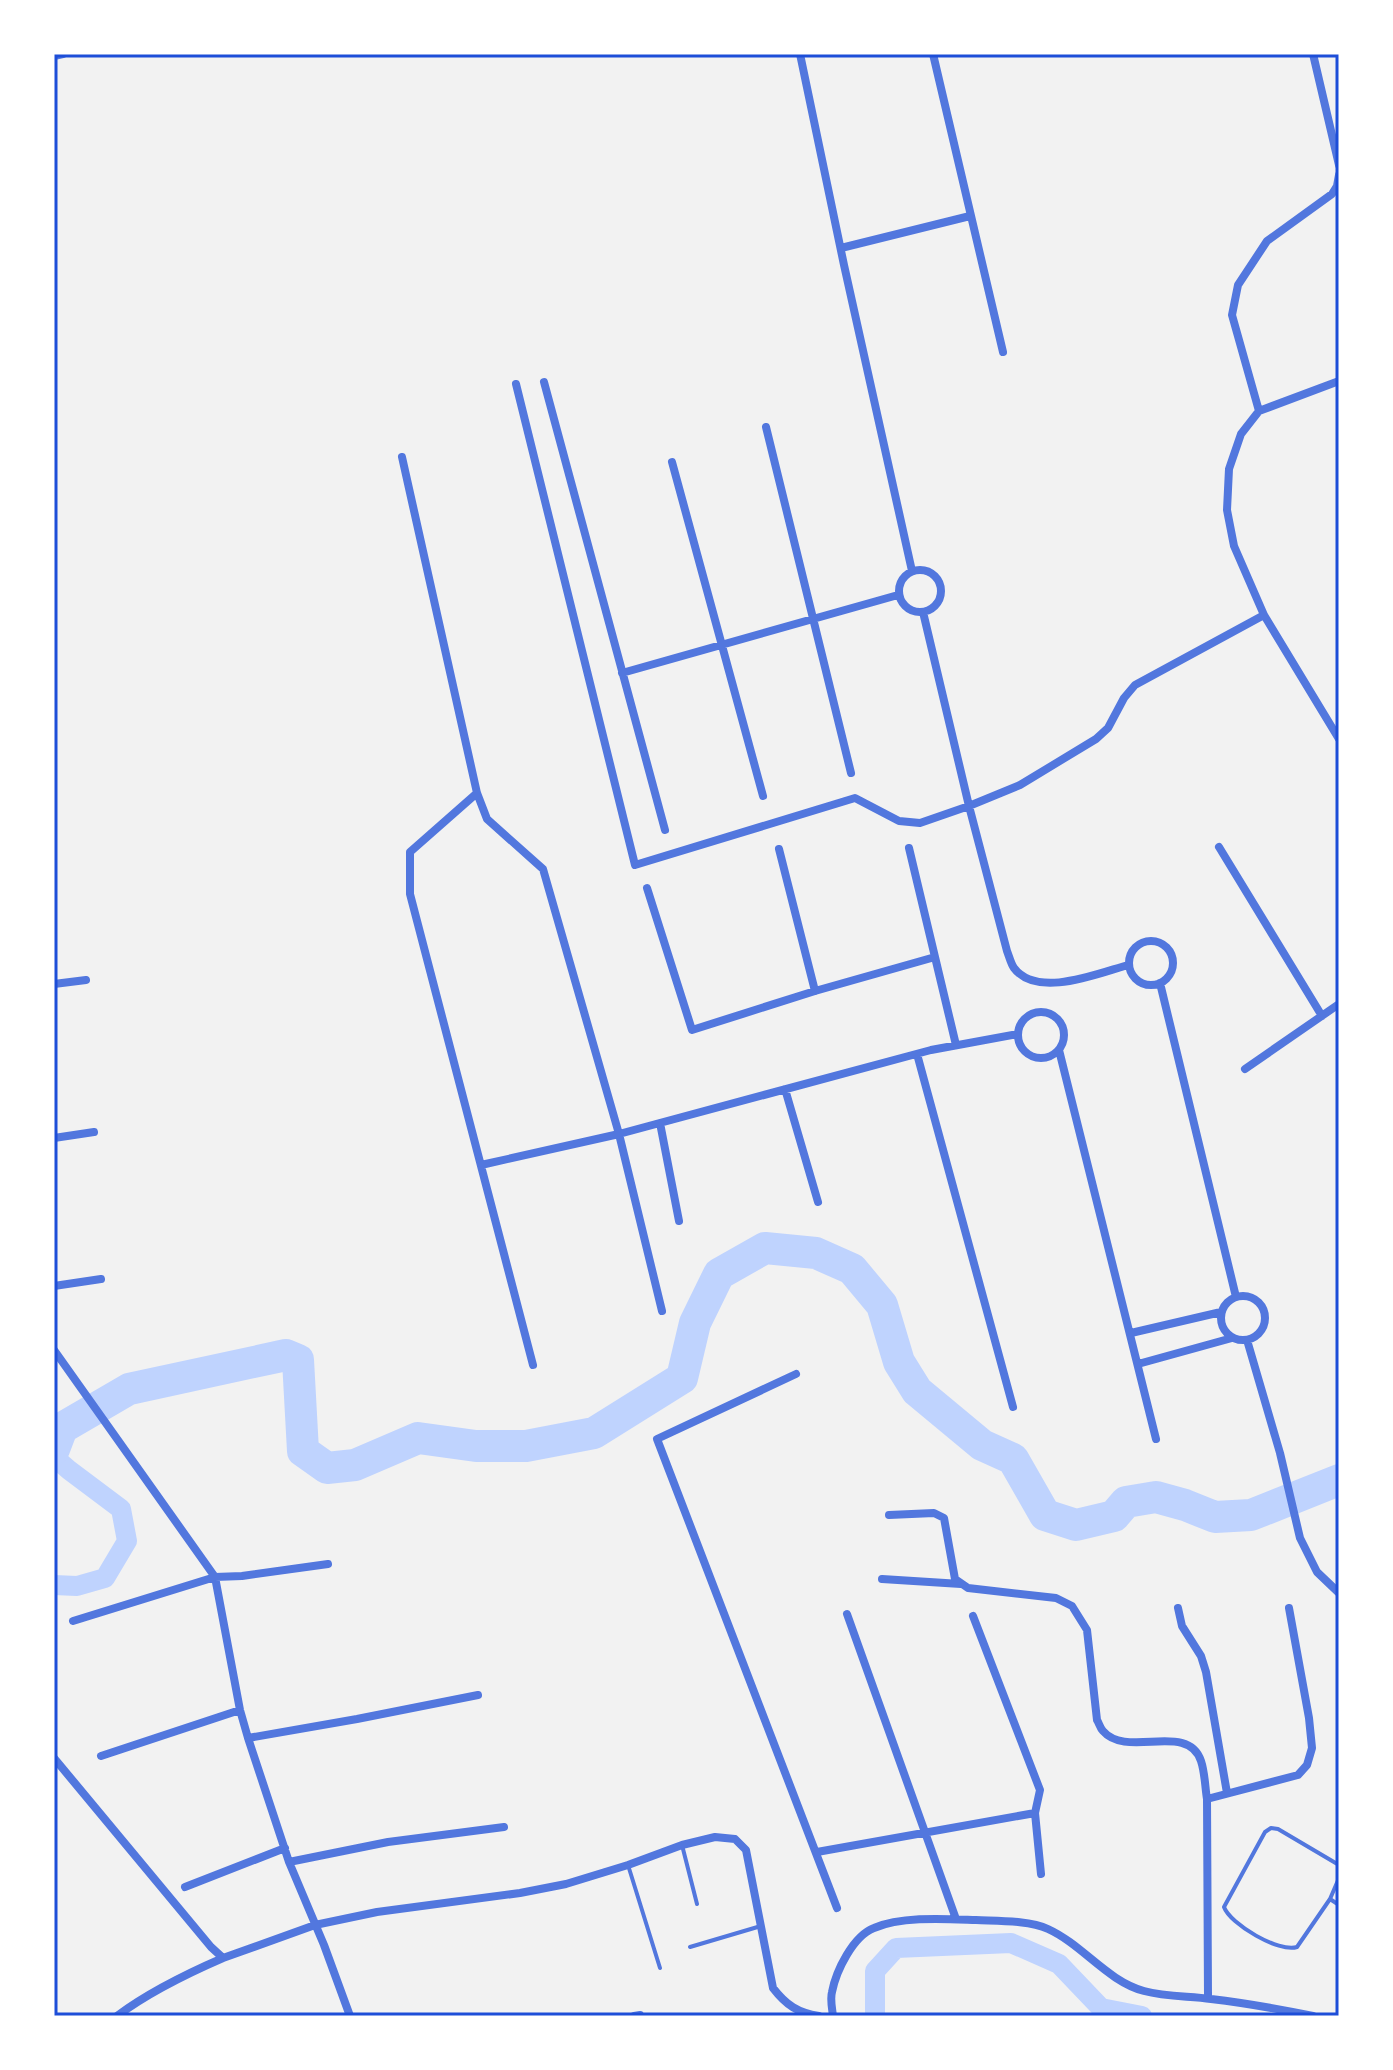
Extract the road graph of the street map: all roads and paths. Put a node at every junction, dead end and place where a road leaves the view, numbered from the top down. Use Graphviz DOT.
graph roads {
  1 [pos="63,54"];
  2 [pos="800,54"];
  3 [pos="933,54"];
  4 [pos="1313,54"];
  5 [pos="54,56"];
  6 [pos="1339,165"];
  7 [pos="1339,175"];
  8 [pos="970,216"];
  9 [pos="841,248"];
  10 [pos="1003,352"];
  11 [pos="1339,381"];
  12 [pos="544,382"];
  13 [pos="516,384"];
  14 [pos="1259,411"];
  15 [pos="766,427"];
  16 [pos="402,457"];
  17 [pos="672,462"];
  18 [pos="912,571"];
  19 [pos="898,595"];
  20 [pos="923,612"];
  21 [pos="1264,615"];
  22 [pos="813,619"];
  23 [pos="722,645"];
  24 [pos="622,673"];
  25 [pos="1339,739"];
  26 [pos="851,773"];
  27 [pos="477,793"];
  28 [pos="763,796"];
  29 [pos="969,806"];
  30 [pos="665,830"];
  31 [pos="1219,847"];
  32 [pos="909,848"];
  33 [pos="779,849"];
  34 [pos="647,888"];
  35 [pos="935,957"];
  36 [pos="1128,965"];
  37 [pos="86,980"];
  38 [pos="1160,983"];
  39 [pos="54,984"];
  40 [pos="815,991"];
  41 [pos="1339,1004"];
  42 [pos="1322,1016"];
  43 [pos="1018,1034"];
  44 [pos="956,1045"];
  45 [pos="1059,1050"];
  46 [pos="917,1054"];
  47 [pos="1245,1069"];
  48 [pos="785,1089"];
  49 [pos="660,1123"];
  50 [pos="94,1132"];
  51 [pos="619,1134"];
  52 [pos="54,1138"];
  53 [pos="481,1165"];
  54 [pos="818,1202"];
  55 [pos="679,1221"];
  56 [pos="101,1279"];
  57 [pos="54,1286"];
  58 [pos="1236,1297"];
  59 [pos="662,1311"];
  60 [pos="1221,1312"];
  61 [pos="1131,1333"];
  62 [pos="1232,1338"];
  63 [pos="1247,1340"];
  64 [pos="54,1350"];
  65 [pos="1138,1364"];
  66 [pos="533,1365"];
  67 [pos="796,1374"];
  68 [pos="1013,1407"];
  69 [pos="1156,1439"];
  70 [pos="889,1515"];
  71 [pos="328,1564"];
  72 [pos="215,1577"];
  73 [pos="882,1579"];
  74 [pos="962,1584"];
  75 [pos="1339,1593"];
  76 [pos="1178,1608"];
  77 [pos="1289,1608"];
  78 [pos="847,1614"];
  79 [pos="973,1616"];
  80 [pos="73,1621"];
  81 [pos="478,1695"];
  82 [pos="240,1710"];
  83 [pos="248,1738"];
  84 [pos="101,1756"];
  85 [pos="54,1758"];
  86 [pos="1227,1793"];
  87 [pos="1207,1799"];
  88 [pos="1035,1813"];
  89 [pos="504,1827"];
  90 [pos="925,1833"];
  91 [pos="682,1845"];
  92 [pos="285,1848"];
  93 [pos="817,1852"];
  94 [pos="289,1862"];
  95 [pos="628,1865"];
  96 [pos="1339,1865"];
  97 [pos="1041,1874"];
  98 [pos="1339,1878"];
  99 [pos="185,1887"];
  100 [pos="1330,1899"];
  101 [pos="697,1904"];
  102 [pos="1339,1905"];
  103 [pos="837,1908"];
  104 [pos="956,1919"];
  105 [pos="315,1925"];
  106 [pos="761,1926"];
  107 [pos="690,1947"];
  108 [pos="223,1958"];
  109 [pos="660,1968"];
  110 [pos="1208,1998"];
  111 [pos="117,2016"];
  112 [pos="350,2016"];
  113 [pos="819,2016"];
  114 [pos="833,2016"];
  115 [pos="1313,2016"];
  1 -- 5 [label="street"];
  2 -- 9 [label="street"];
  3 -- 8 [label="street"];
  4 -- 6 [label="street"];
  7 -- 14 [label="street"];
  8 -- 9 [label="street"];
  8 -- 10 [label="street"];
  9 -- 18 [label="street"];
  11 -- 14 [label="street"];
  12 -- 24 [label="street"];
  13 -- 29 [label="street"];
  14 -- 21 [label="street"];
  15 -- 22 [label="street"];
  16 -- 27 [label="street"];
  17 -- 23 [label="street"];
  18 -- 19 [label="street"];
  18 -- 20 [label="street"];
  19 -- 20 [label="street"];
  19 -- 22 [label="street"];
  20 -- 29 [label="street"];
  21 -- 25 [label="street"];
  21 -- 29 [label="street"];
  22 -- 23 [label="street"];
  22 -- 26 [label="street"];
  23 -- 24 [label="street"];
  23 -- 28 [label="street"];
  24 -- 30 [label="street"];
  27 -- 51 [label="street"];
  27 -- 53 [label="street"];
  29 -- 36 [label="street"];
  31 -- 42 [label="street"];
  32 -- 35 [label="street"];
  33 -- 40 [label="street"];
  34 -- 40 [label="street"];
  35 -- 40 [label="street"];
  35 -- 44 [label="street"];
  36 -- 38 [label="street"];
  36 -- 38 [label="street"];
  37 -- 39 [label="street"];
  38 -- 58 [label="street"];
  41 -- 42 [label="street"];
  42 -- 47 [label="street"];
  43 -- 44 [label="street"];
  43 -- 45 [label="street"];
  43 -- 45 [label="street"];
  44 -- 46 [label="street"];
  45 -- 61 [label="street"];
  46 -- 48 [label="street"];
  46 -- 68 [label="street"];
  48 -- 49 [label="street"];
  48 -- 54 [label="street"];
  49 -- 51 [label="street"];
  49 -- 55 [label="street"];
  50 -- 52 [label="street"];
  51 -- 53 [label="street"];
  51 -- 59 [label="street"];
  53 -- 66 [label="street"];
  56 -- 57 [label="street"];
  58 -- 60 [label="street"];
  58 -- 63 [label="street"];
  60 -- 61 [label="street"];
  60 -- 62 [label="street"];
  61 -- 65 [label="street"];
  62 -- 63 [label="street"];
  62 -- 65 [label="street"];
  63 -- 75 [label="street"];
  64 -- 72 [label="street"];
  65 -- 69 [label="street"];
  67 -- 93 [label="street"];
  70 -- 74 [label="street"];
  71 -- 72 [label="street"];
  72 -- 80 [label="street"];
  72 -- 82 [label="street"];
  73 -- 74 [label="street"];
  74 -- 87 [label="street"];
  76 -- 86 [label="street"];
  77 -- 86 [label="street"];
  78 -- 90 [label="street"];
  79 -- 88 [label="street"];
  81 -- 83 [label="street"];
  82 -- 83 [label="street"];
  82 -- 84 [label="street"];
  83 -- 92 [label="street"];
  85 -- 108 [label="street"];
  86 -- 87 [label="street"];
  87 -- 110 [label="street"];
  88 -- 90 [label="street"];
  88 -- 97 [label="street"];
  89 -- 94 [label="street"];
  90 -- 93 [label="street"];
  90 -- 104 [label="street"];
  91 -- 95 [label="street"];
  91 -- 101 [label="lane"];
  91 -- 106 [label="street"];
  92 -- 94 [label="street"];
  92 -- 99 [label="street"];
  93 -- 103 [label="street"];
  94 -- 105 [label="street"];
  95 -- 105 [label="street"];
  95 -- 109 [label="lane"];
  96 -- 100 [label="lane"];
  98 -- 100 [label="lane"];
  100 -- 102 [label="lane"];
  104 -- 110 [label="street"];
  104 -- 114 [label="street"];
  105 -- 108 [label="street"];
  105 -- 112 [label="street"];
  106 -- 107 [label="lane"];
  106 -- 113 [label="street"];
  108 -- 111 [label="street"];
  110 -- 115 [label="street"];
}
